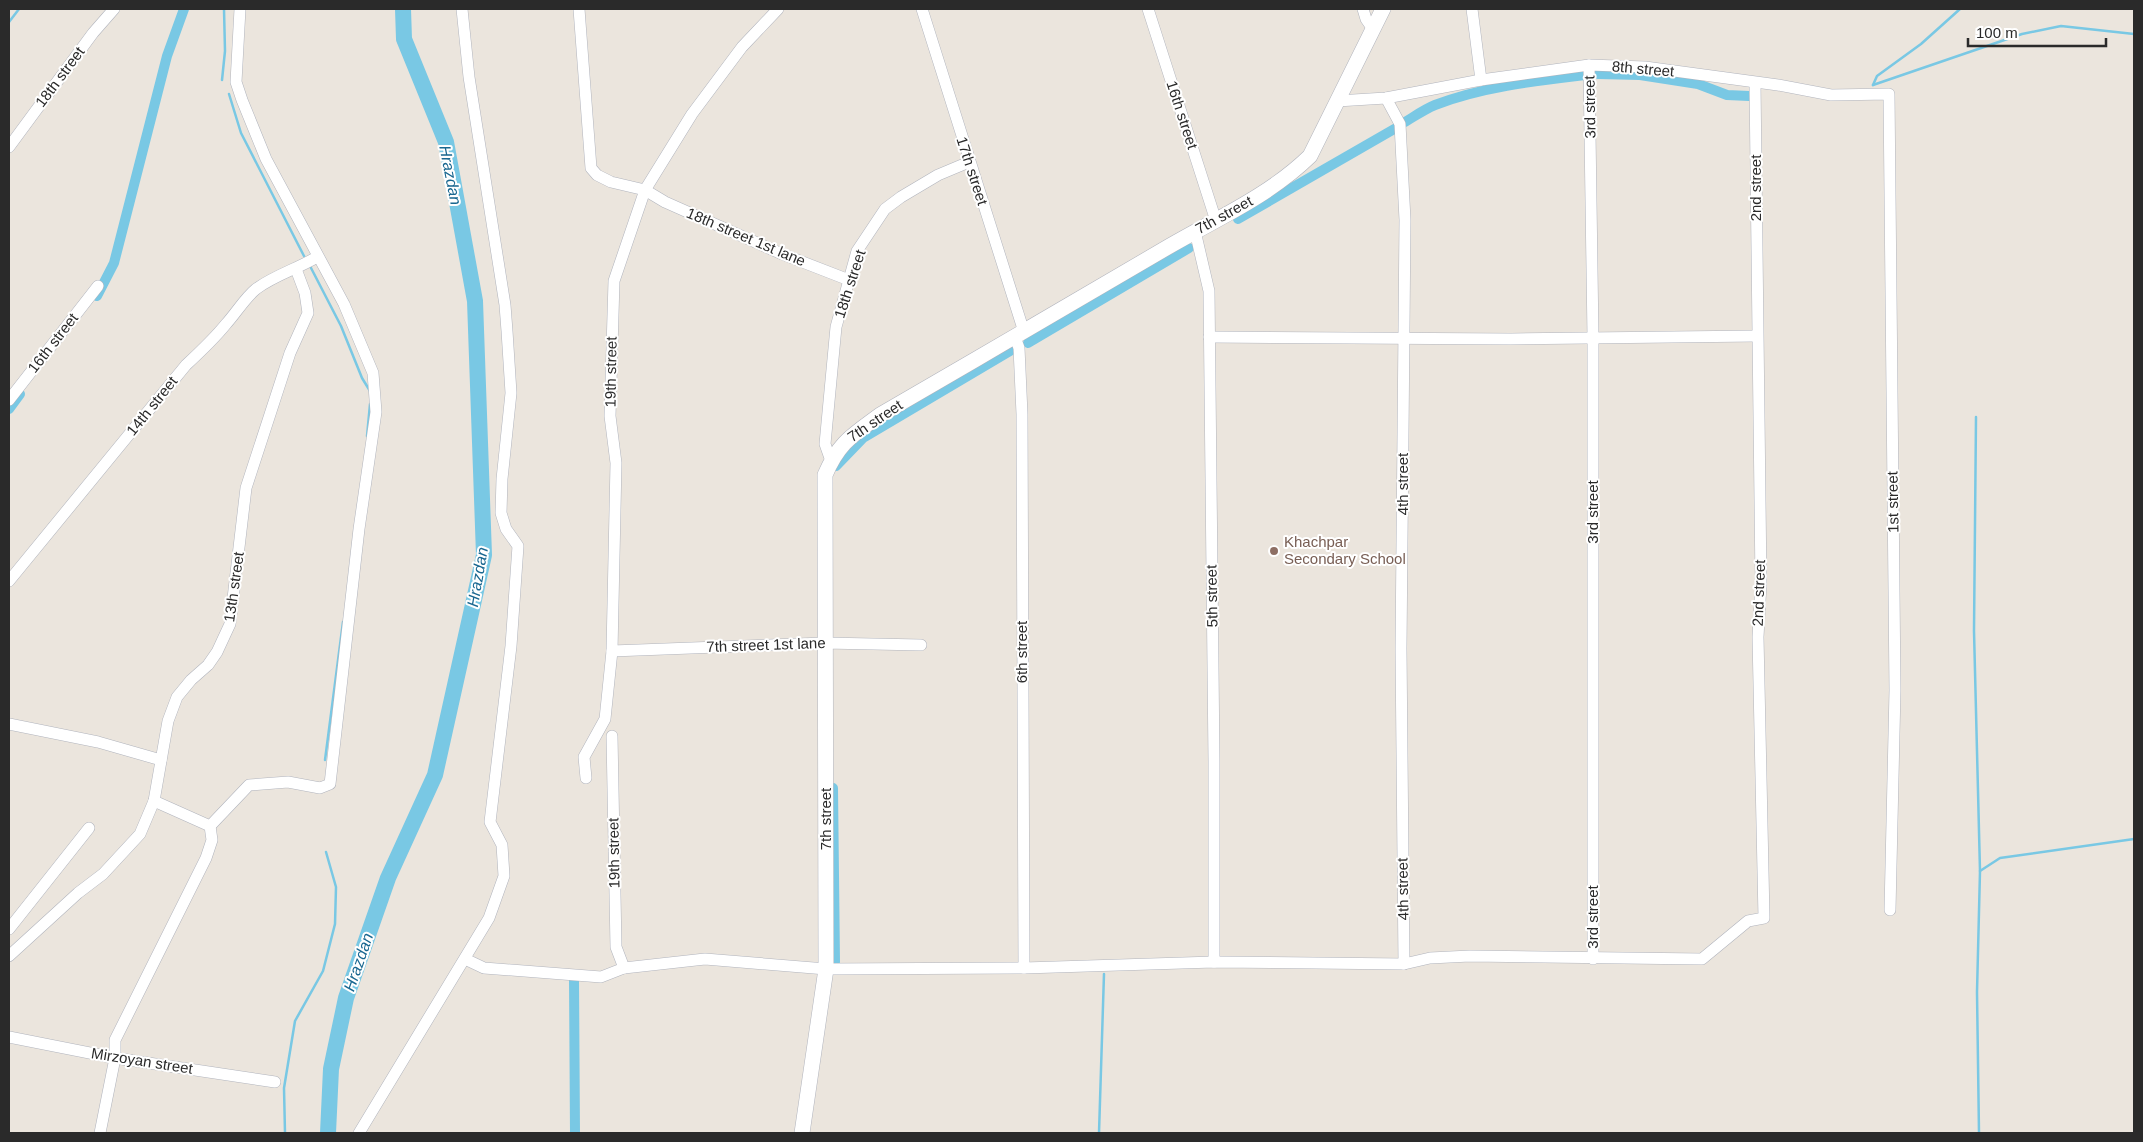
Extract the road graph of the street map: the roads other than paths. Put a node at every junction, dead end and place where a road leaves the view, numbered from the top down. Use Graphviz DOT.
graph roads {
  1 [pos="114,9"];
  2 [pos="240,9"];
  3 [pos="462,9"];
  4 [pos="578,9"];
  5 [pos="778,9"];
  6 [pos="922,9"];
  7 [pos="1148,9"];
  8 [pos="1363,9"];
  9 [pos="1383,9"];
  10 [pos="1472,9"];
  11 [pos="1373,29"];
  12 [pos="1589,65"];
  13 [pos="1481,80"];
  14 [pos="1755,83"];
  15 [pos="1889,94"];
  16 [pos="1386,98"];
  17 [pos="1337,102"];
  18 [pos="9,146"];
  19 [pos="969,162"];
  20 [pos="645,190"];
  21 [pos="1216,221"];
  22 [pos="1196,231"];
  23 [pos="317,258"];
  24 [pos="296,269"];
  25 [pos="849,280"];
  26 [pos="98,286"];
  27 [pos="1019,335"];
  28 [pos="1757,336"];
  29 [pos="1209,337"];
  30 [pos="1593,337"];
  31 [pos="1402,338"];
  32 [pos="9,400"];
  33 [pos="831,461"];
  34 [pos="9,581"];
  35 [pos="825,643"];
  36 [pos="921,645"];
  37 [pos="612,651"];
  38 [pos="9,724"];
  39 [pos="612,736"];
  40 [pos="161,760"];
  41 [pos="586,778"];
  42 [pos="154,801"];
  43 [pos="210,826"];
  44 [pos="89,828"];
  45 [pos="1890,910"];
  46 [pos="9,929"];
  47 [pos="9,956"];
  48 [pos="465,959"];
  49 [pos="1593,959"];
  50 [pos="1214,962"];
  51 [pos="1404,964"];
  52 [pos="624,968"];
  53 [pos="1024,968"];
  54 [pos="826,970"];
  55 [pos="9,1037"];
  56 [pos="115,1058"];
  57 [pos="275,1082"];
  58 [pos="100,1133"];
  59 [pos="359,1133"];
  60 [pos="802,1133"];
  1 -- 18 [label="street, 18th street"];
  2 -- 23 [label="street"];
  3 -- 48 [label="street"];
  4 -- 20 [label="street, 18th street 1st lane"];
  5 -- 20 [label="street, 19th street"];
  6 -- 19 [label="street, 17th street"];
  7 -- 21 [label="street, 16th street"];
  8 -- 11 [label="street"];
  9 -- 11 [label="main road, 7th street"];
  10 -- 13 [label="street"];
  11 -- 17 [label="main road, 7th street"];
  12 -- 13 [label="street, 8th street"];
  12 -- 14 [label="street, 8th street"];
  12 -- 30 [label="street, 3rd street"];
  13 -- 16 [label="street, 8th street"];
  14 -- 15 [label="street, 8th street"];
  14 -- 28 [label="street, 2nd street"];
  15 -- 45 [label="street, 1st street"];
  16 -- 17 [label="street, 8th street"];
  16 -- 31 [label="street, 4th street"];
  17 -- 21 [label="main road, 7th street"];
  19 -- 25 [label="street, 18th street"];
  19 -- 27 [label="street, 17th street"];
  20 -- 25 [label="street, 18th street 1st lane"];
  20 -- 37 [label="street, 19th street"];
  21 -- 22 [label="main road, 7th street"];
  22 -- 27 [label="main road, 7th street"];
  22 -- 29 [label="street, 5th street"];
  23 -- 24 [label="street, 14th street"];
  23 -- 43 [label="street"];
  24 -- 34 [label="street, 14th street"];
  24 -- 40 [label="street, 13th street"];
  25 -- 33 [label="street, 18th street"];
  26 -- 32 [label="street, 16th street"];
  27 -- 33 [label="main road, 7th street"];
  27 -- 53 [label="street, 6th street"];
  28 -- 30 [label="street"];
  28 -- 49 [label="street, 2nd street"];
  29 -- 31 [label="street"];
  29 -- 50 [label="street, 5th street"];
  30 -- 31 [label="street"];
  30 -- 49 [label="street, 3rd street"];
  31 -- 51 [label="street, 4th street"];
  33 -- 35 [label="main road, 7th street"];
  35 -- 36 [label="street, 7th street 1st lane"];
  35 -- 37 [label="street, 7th street 1st lane"];
  35 -- 54 [label="main road, 7th street"];
  37 -- 41 [label="street, 19th street"];
  38 -- 40 [label="street"];
  39 -- 52 [label="street, 19th street"];
  40 -- 42 [label="street, 13th street"];
  42 -- 43 [label="street"];
  42 -- 47 [label="street, 13th street"];
  43 -- 56 [label="street"];
  44 -- 46 [label="street"];
  48 -- 52 [label="street"];
  48 -- 59 [label="street"];
  49 -- 51 [label="street"];
  50 -- 51 [label="street"];
  50 -- 53 [label="street"];
  52 -- 54 [label="street"];
  53 -- 54 [label="street"];
  54 -- 60 [label="main road, 7th street"];
  55 -- 56 [label="street, Mirzoyan street"];
  56 -- 57 [label="street, Mirzoyan street"];
  56 -- 58 [label="street"];
}
